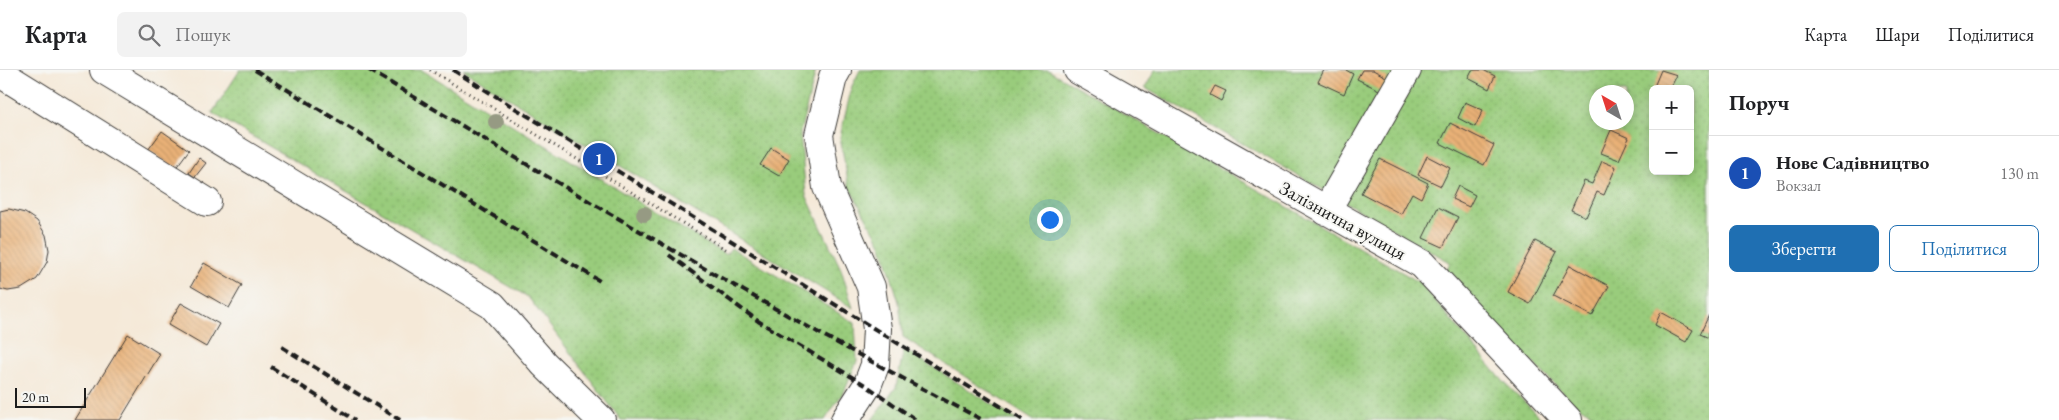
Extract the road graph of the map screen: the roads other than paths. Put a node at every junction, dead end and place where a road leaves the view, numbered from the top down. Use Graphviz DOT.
graph roads {
  1 [pos="104,70"];
  2 [pos="837,70"];
  3 [pos="1078,70"];
  4 [pos="1406,70"];
  5 [pos="0,74"];
  6 [pos="207,202"];
  7 [pos="1326,212"];
  8 [pos="601,420"];
  9 [pos="845,420"];
  10 [pos="1568,420"];
  1 -- 8 [label="street"];
  2 -- 9 [label="street"];
  3 -- 7 [label="street, Залізнична вулиця"];
  4 -- 7 [label="street"];
  5 -- 6 [label="street"];
  7 -- 10 [label="street, Залізнична вулиця"];
}
